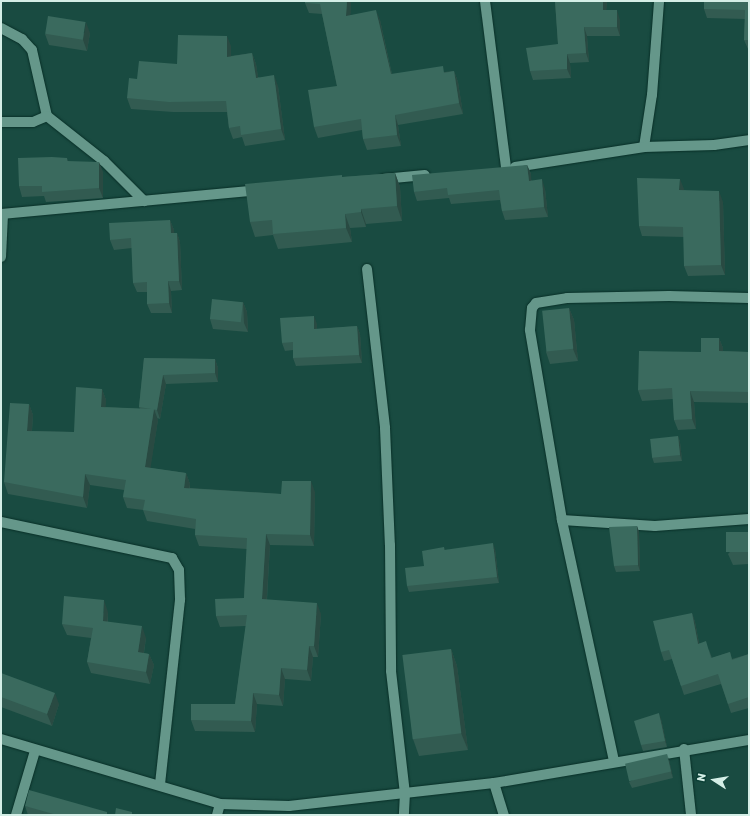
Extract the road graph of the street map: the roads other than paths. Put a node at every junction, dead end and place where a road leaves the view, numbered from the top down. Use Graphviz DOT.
graph roads {
  1 [pos="485,1"];
  2 [pos="659,1"];
  3 [pos="1,28"];
  4 [pos="47,116"];
  5 [pos="1,122"];
  6 [pos="749,140"];
  7 [pos="644,147"];
  8 [pos="435,174"];
  9 [pos="372,180"];
  10 [pos="270,189"];
  11 [pos="144,201"];
  12 [pos="2,214"];
  13 [pos="1,257"];
  14 [pos="367,268"];
  15 [pos="749,298"];
  16 [pos="749,519"];
  17 [pos="562,520"];
  18 [pos="1,522"];
  19 [pos="1,739"];
  20 [pos="749,740"];
  21 [pos="684,749"];
  22 [pos="35,751"];
  23 [pos="614,762"];
  24 [pos="494,783"];
  25 [pos="160,784"];
  26 [pos="405,792"];
  27 [pos="220,804"];
  28 [pos="16,815"];
  29 [pos="217,815"];
  30 [pos="404,815"];
  31 [pos="504,815"];
  32 [pos="691,815"];
  1 -- 7 [label="street"];
  2 -- 7 [label="street"];
  3 -- 4 [label="street"];
  4 -- 5 [label="street"];
  4 -- 11 [label="street"];
  6 -- 7 [label="street"];
  8 -- 9 [label="street"];
  10 -- 11 [label="street"];
  11 -- 12 [label="street"];
  12 -- 13 [label="street"];
  14 -- 26 [label="street"];
  15 -- 17 [label="street"];
  16 -- 17 [label="street"];
  17 -- 23 [label="street"];
  18 -- 25 [label="street"];
  19 -- 22 [label="street"];
  20 -- 21 [label="street"];
  21 -- 23 [label="street"];
  21 -- 32 [label="street"];
  22 -- 25 [label="street"];
  22 -- 28 [label="street"];
  23 -- 24 [label="street"];
  24 -- 26 [label="street"];
  24 -- 31 [label="street"];
  25 -- 27 [label="street"];
  26 -- 27 [label="street"];
  26 -- 30 [label="street"];
  27 -- 29 [label="street"];
}
